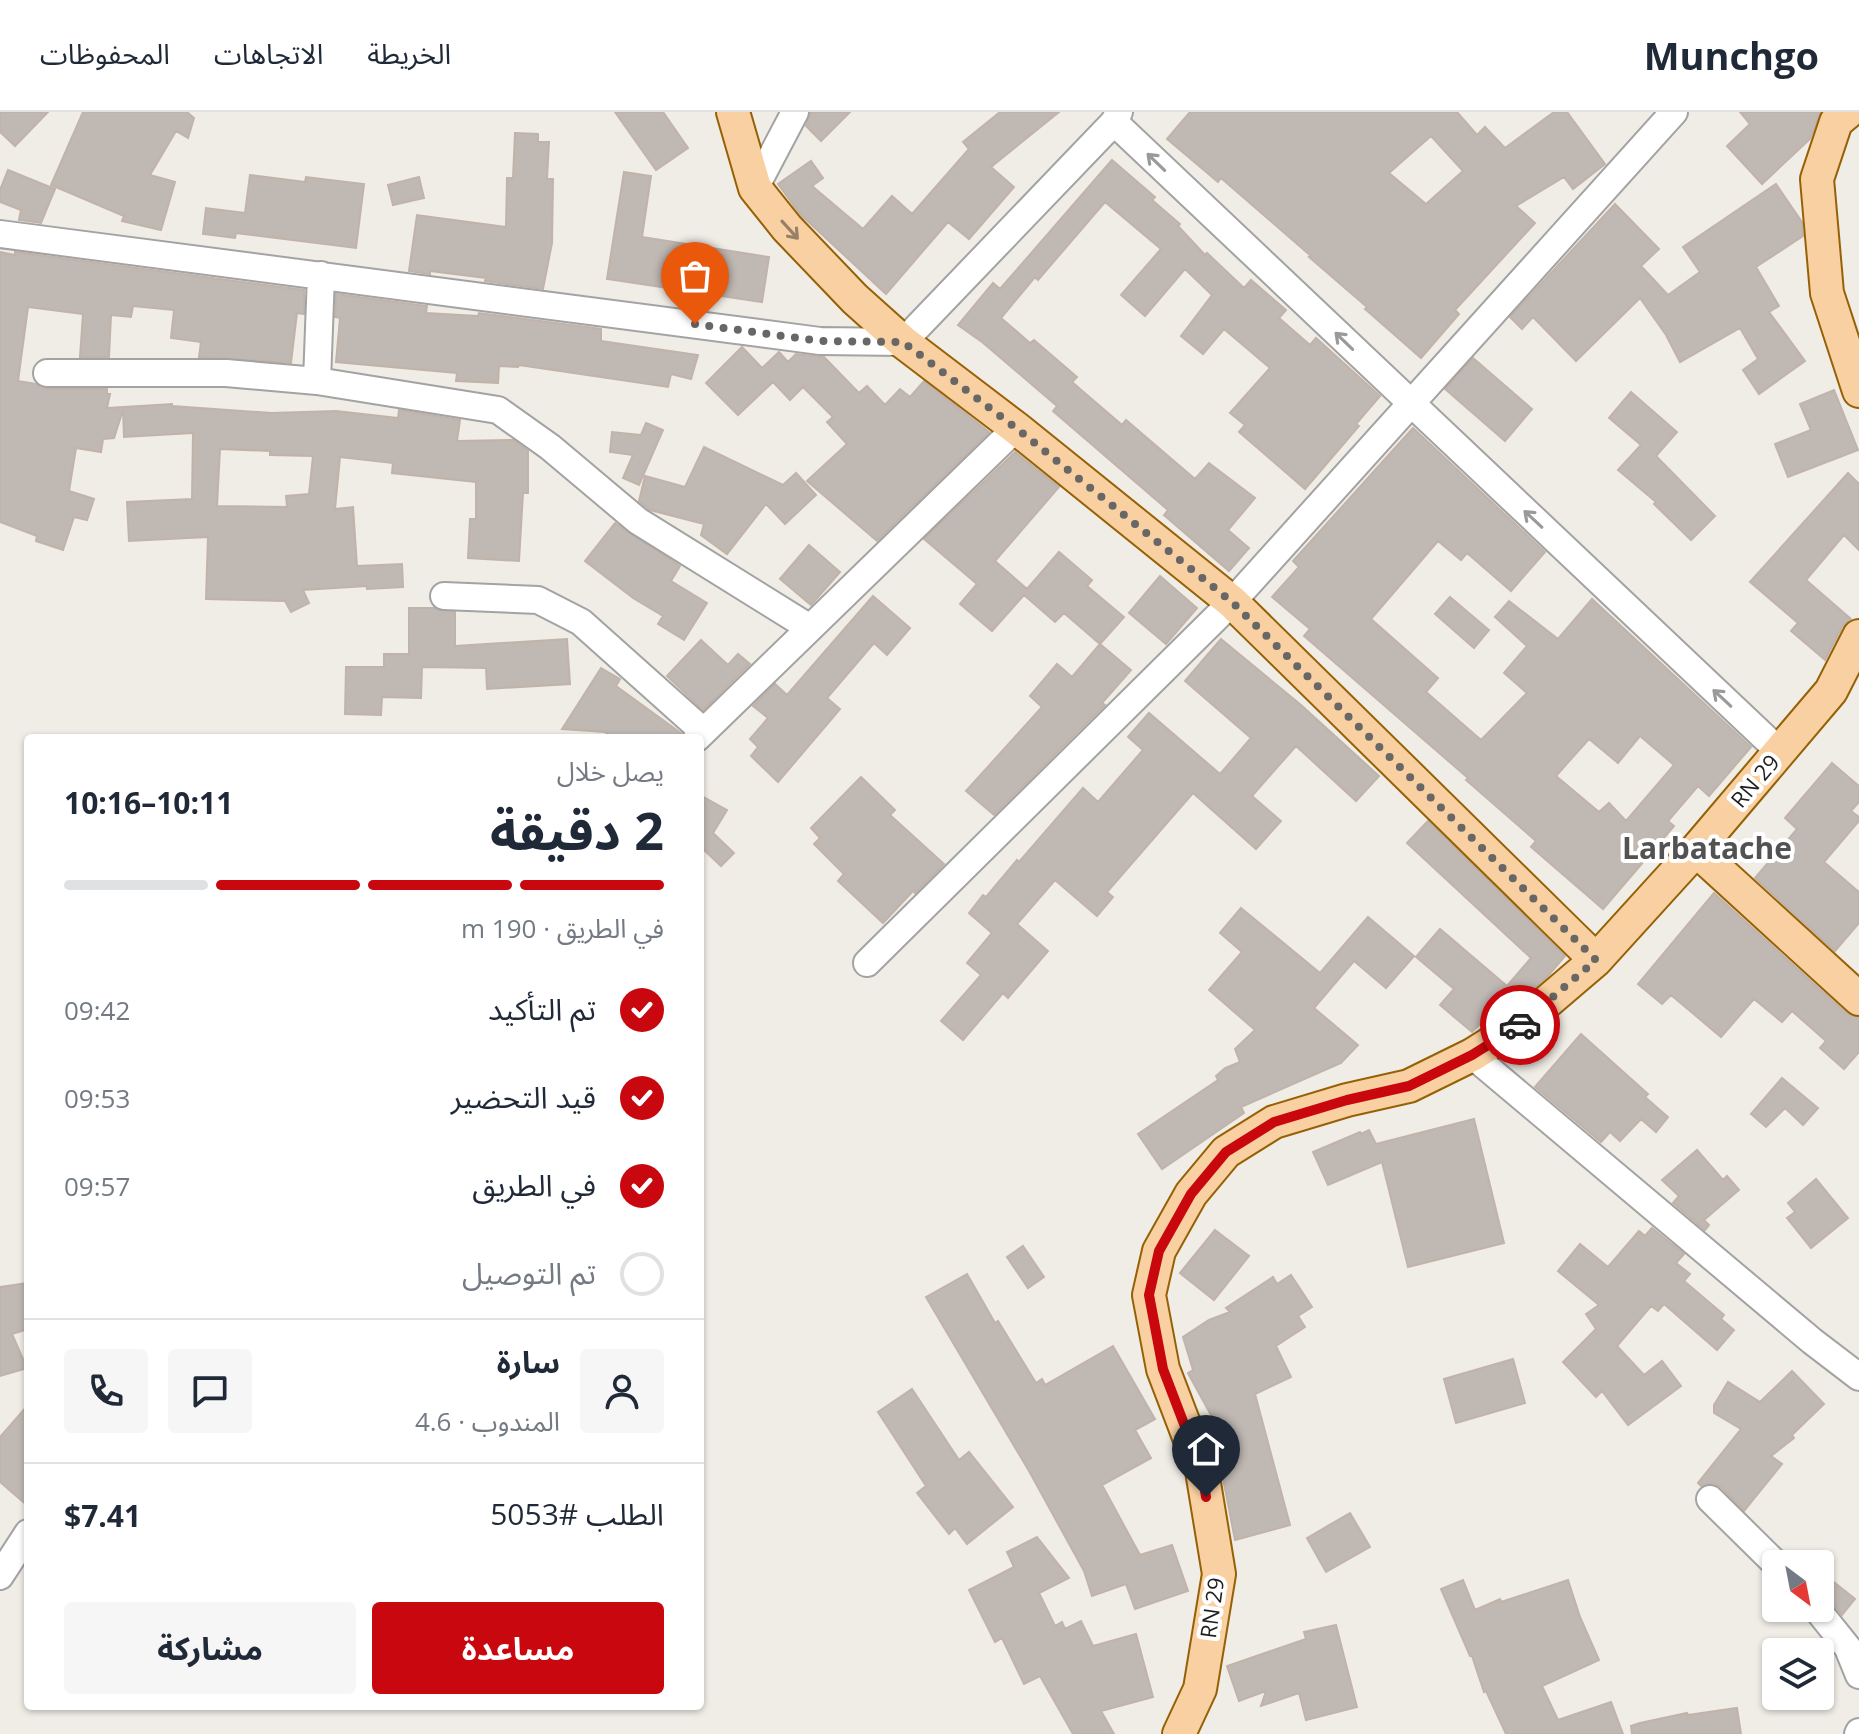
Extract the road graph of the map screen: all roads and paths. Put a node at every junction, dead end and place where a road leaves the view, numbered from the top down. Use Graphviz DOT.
graph roads {
  1 [pos="733,112"];
  2 [pos="795,112"];
  3 [pos="1674,112"];
  4 [pos="1848,112"];
  5 [pos="1117,117"];
  6 [pos="755,188"];
  7 [pos="0,234"];
  8 [pos="321,275"];
  9 [pos="903,342"];
  10 [pos="47,373"];
  11 [pos="317,381"];
  12 [pos="1859,391"];
  13 [pos="1410,403"];
  14 [pos="1016,428"];
  15 [pos="444,596"];
  16 [pos="1232,602"];
  17 [pos="810,628"];
  18 [pos="1859,636"];
  19 [pos="700,734"];
  20 [pos="1779,751"];
  21 [pos="1696,850"];
  22 [pos="1596,960"];
  23 [pos="867,963"];
  24 [pos="1859,999"];
  25 [pos="1472,1055"];
  26 [pos="1859,1377"];
  27 [pos="1710,1499"];
  28 [pos="24,1538"];
  29 [pos="1762,1550"];
  30 [pos="4,1563"];
  31 [pos="1827,1622"];
  32 [pos="1859,1675"];
  33 [pos="1179,1734"];
  1 -- 6 [label="main road"];
  2 -- 6 [label="street"];
  3 -- 13 [label="street"];
  4 -- 12 [label="main road"];
  5 -- 9 [label="street"];
  13 -- 5 [label="street, one-way"];
  6 -- 9 [label="main road, one-way"];
  7 -- 8 [label="street"];
  8 -- 9 [label="street"];
  8 -- 11 [label="street"];
  9 -- 14 [label="main road"];
  10 -- 11 [label="street"];
  11 -- 17 [label="street"];
  13 -- 16 [label="street"];
  20 -- 13 [label="street, one-way"];
  14 -- 16 [label="main road"];
  14 -- 17 [label="street"];
  15 -- 19 [label="street"];
  16 -- 22 [label="main road"];
  16 -- 23 [label="street"];
  17 -- 19 [label="street"];
  18 -- 20 [label="main road, RN 29 / RN 29"];
  20 -- 21 [label="main road, RN 29 / RN 29"];
  21 -- 22 [label="main road, RN 29 / RN 29"];
  21 -- 24 [label="main road"];
  22 -- 25 [label="main road, RN 29 / RN 29"];
  25 -- 26 [label="street"];
  25 -- 33 [label="main road, RN 29 / RN 29"];
  27 -- 29 [label="street"];
  28 -- 30 [label="street"];
  31 -- 32 [label="street"];
}
